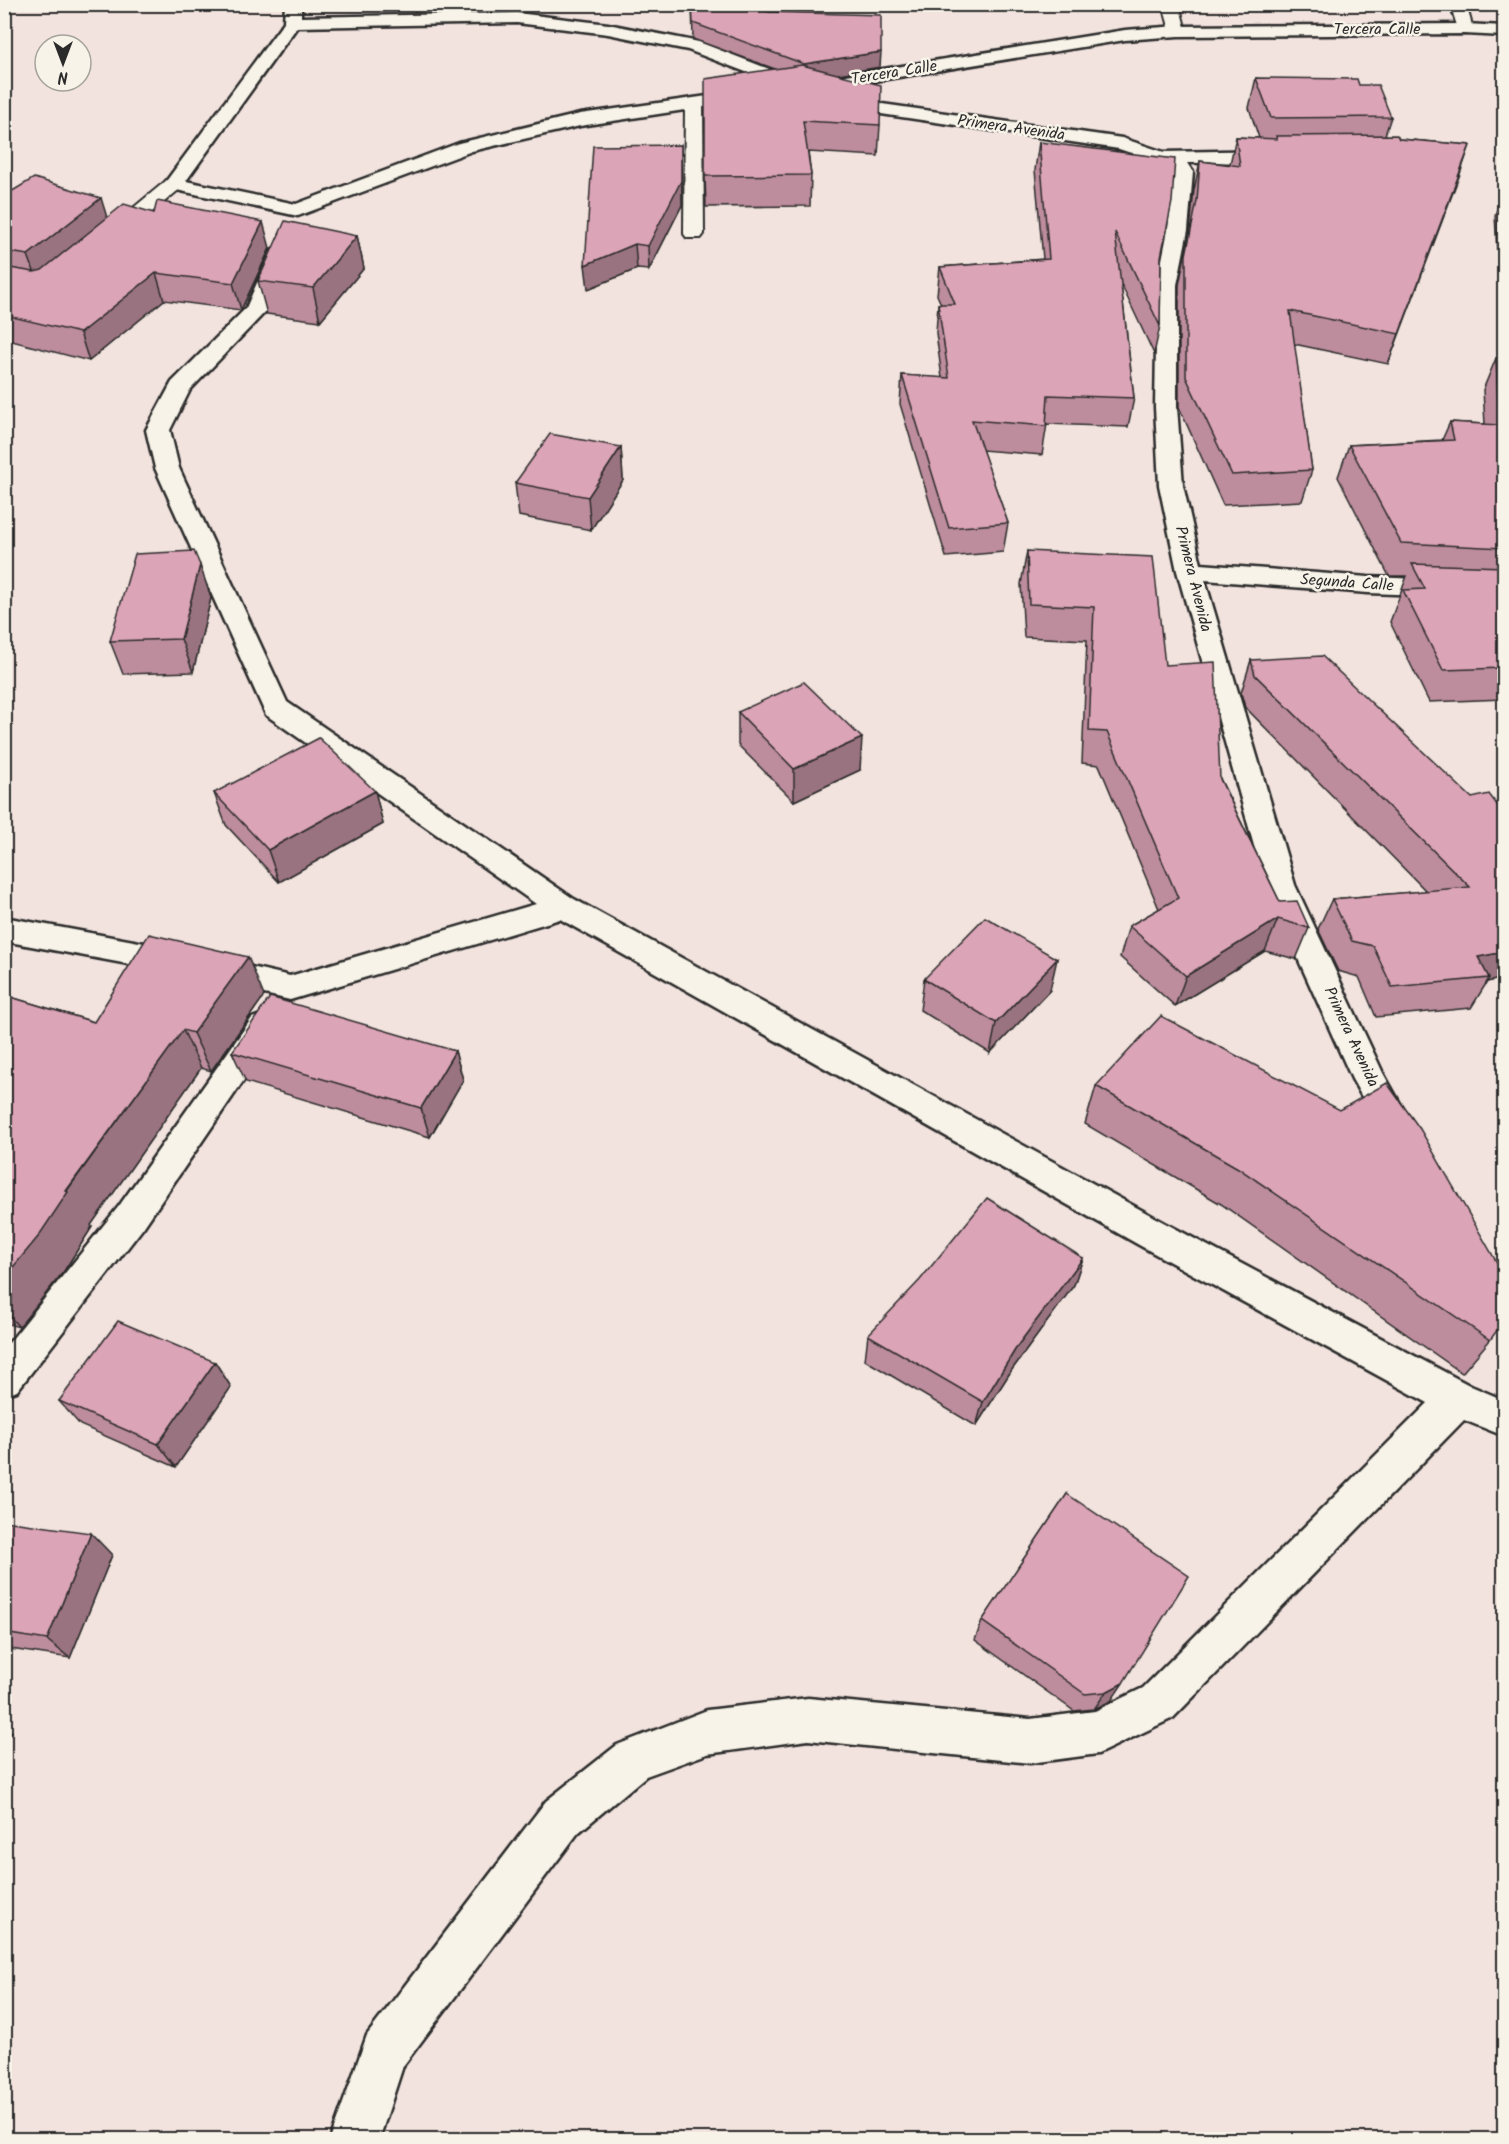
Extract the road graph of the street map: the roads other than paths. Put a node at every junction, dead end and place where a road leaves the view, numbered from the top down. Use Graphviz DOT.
graph roads {
  1 [pos="1171,4"];
  2 [pos="1458,4"];
  3 [pos="292,13"];
  4 [pos="1465,28"];
  5 [pos="1178,31"];
  6 [pos="1504,31"];
  7 [pos="801,88"];
  8 [pos="694,104"];
  9 [pos="1298,156"];
  10 [pos="1166,157"];
  11 [pos="174,184"];
  12 [pos="298,210"];
  13 [pos="694,234"];
  14 [pos="95,248"];
  15 [pos="1190,571"];
  16 [pos="1504,590"];
  17 [pos="562,907"];
  18 [pos="4,928"];
  19 [pos="290,988"];
  20 [pos="1409,1149"];
  21 [pos="4,1379"];
  22 [pos="1458,1399"];
  23 [pos="1504,1418"];
  24 [pos="354,2139"];
  1 -- 5 [label="lane"];
  2 -- 4 [label="lane"];
  3 -- 7 [label="street"];
  3 -- 11 [label="street"];
  4 -- 5 [label="street, Tercera Calle"];
  4 -- 6 [label="street, Tercera Calle"];
  5 -- 7 [label="street, Tercera Calle"];
  7 -- 8 [label="street, Tercera Calle"];
  7 -- 10 [label="street, Primera Avenida"];
  8 -- 12 [label="street, Tercera Calle"];
  8 -- 13 [label="lane"];
  9 -- 10 [label="street"];
  10 -- 15 [label="street, Primera Avenida"];
  11 -- 12 [label="street"];
  11 -- 14 [label="lane"];
  12 -- 17 [label="street"];
  15 -- 16 [label="street, Segunda Calle"];
  15 -- 20 [label="street, Primera Avenida"];
  17 -- 19 [label="street"];
  17 -- 22 [label="street"];
  18 -- 19 [label="street"];
  19 -- 21 [label="street"];
  22 -- 23 [label="street"];
  22 -- 24 [label="street"];
}
